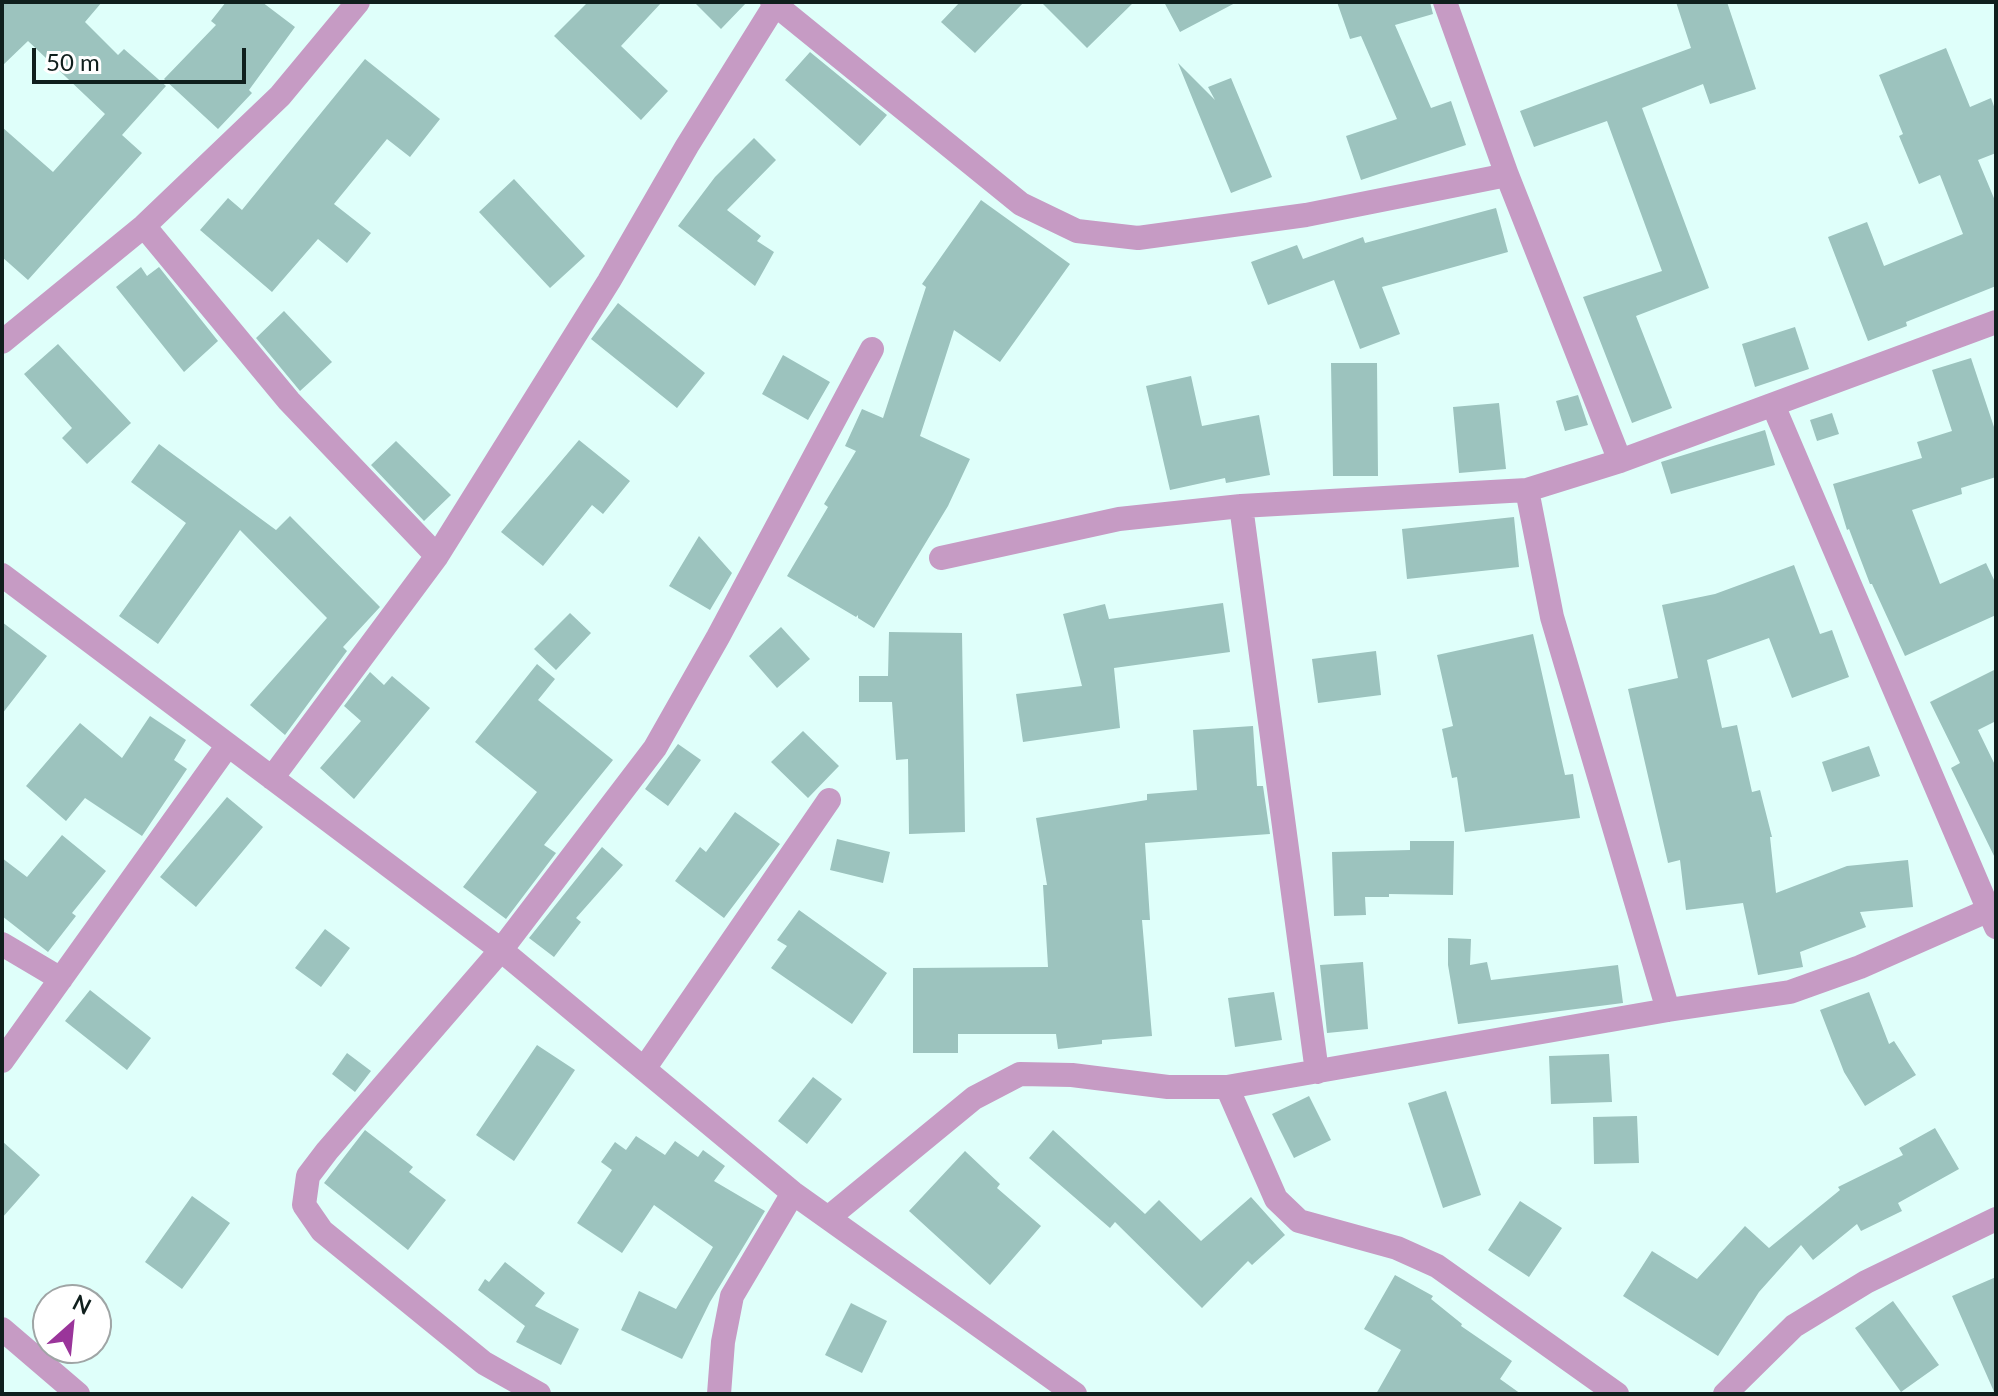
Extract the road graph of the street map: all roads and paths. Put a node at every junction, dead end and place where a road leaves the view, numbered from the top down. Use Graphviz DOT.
graph roads {
  1 [pos="358,2"];
  2 [pos="1445,2"];
  3 [pos="774,4"];
  4 [pos="1507,175"];
  5 [pos="144,226"];
  6 [pos="1996,322"];
  7 [pos="2,342"];
  8 [pos="872,349"];
  9 [pos="1773,405"];
  10 [pos="1620,461"];
  11 [pos="1527,490"];
  12 [pos="1241,506"];
  13 [pos="437,556"];
  14 [pos="941,558"];
  15 [pos="2,575"];
  16 [pos="228,745"];
  17 [pos="272,778"];
  18 [pos="829,800"];
  19 [pos="1993,915"];
  20 [pos="2,944"];
  21 [pos="501,950"];
  22 [pos="61,979"];
  23 [pos="1668,1010"];
  24 [pos="2,1061"];
  25 [pos="644,1069"];
  26 [pos="1317,1072"];
  27 [pos="1227,1087"];
  28 [pos="793,1193"];
  29 [pos="828,1218"];
  30 [pos="1996,1219"];
  31 [pos="2,1329"];
  32 [pos="78,1394"];
  33 [pos="539,1394"];
  34 [pos="719,1394"];
  35 [pos="1075,1394"];
  36 [pos="1617,1394"];
  37 [pos="1725,1394"];
  1 -- 5 [label="street"];
  2 -- 4 [label="street"];
  3 -- 4 [label="street"];
  3 -- 13 [label="street"];
  4 -- 10 [label="street"];
  5 -- 7 [label="street"];
  5 -- 13 [label="street"];
  6 -- 9 [label="street"];
  8 -- 21 [label="street"];
  9 -- 10 [label="street"];
  9 -- 19 [label="street"];
  10 -- 11 [label="street"];
  11 -- 12 [label="street"];
  11 -- 23 [label="street"];
  12 -- 14 [label="street"];
  12 -- 26 [label="street"];
  13 -- 17 [label="street"];
  15 -- 16 [label="street"];
  16 -- 17 [label="street"];
  16 -- 22 [label="street"];
  17 -- 21 [label="street"];
  18 -- 25 [label="street"];
  19 -- 23 [label="street"];
  20 -- 22 [label="street"];
  21 -- 25 [label="street"];
  21 -- 33 [label="street"];
  22 -- 24 [label="street"];
  23 -- 26 [label="street"];
  25 -- 28 [label="street"];
  26 -- 27 [label="street"];
  27 -- 29 [label="street"];
  27 -- 36 [label="street"];
  28 -- 29 [label="street"];
  28 -- 34 [label="street"];
  29 -- 35 [label="street"];
  30 -- 37 [label="street"];
  31 -- 32 [label="street"];
}
